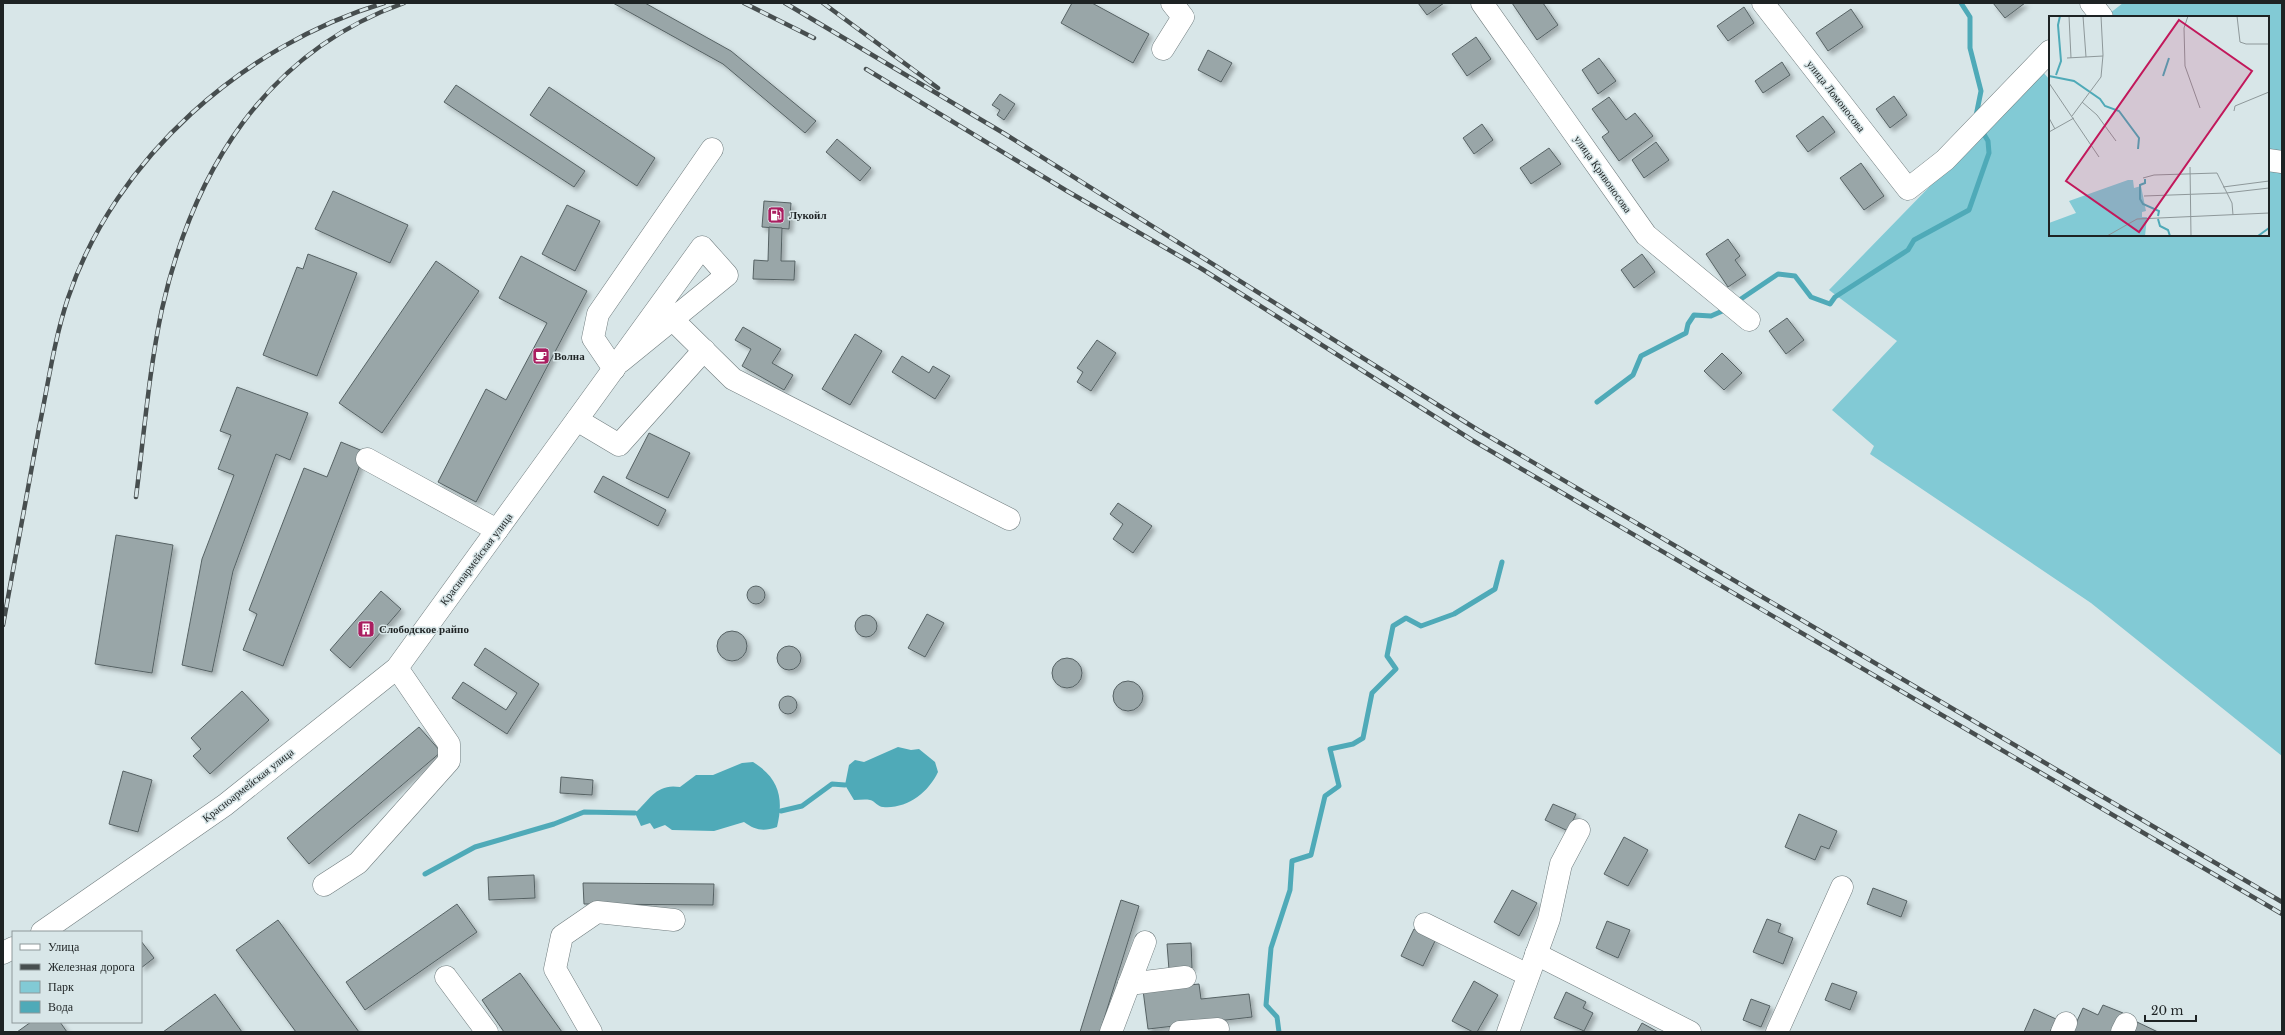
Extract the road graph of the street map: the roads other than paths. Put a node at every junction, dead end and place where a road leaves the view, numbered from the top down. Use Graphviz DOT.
graph roads {
  1 [pos="1172,3"];
  2 [pos="1482,3"];
  3 [pos="1763,3"];
  4 [pos="1163,49"];
  5 [pos="2049,52"];
  6 [pos="712,149"];
  7 [pos="2269,160"];
  8 [pos="2282,162"];
  9 [pos="672,319"];
  10 [pos="1749,320"];
  11 [pos="704,350"];
  12 [pos="617,366"];
  13 [pos="577,420"];
  14 [pos="367,460"];
  15 [pos="1009,519"];
  16 [pos="498,530"];
  17 [pos="397,668"];
  18 [pos="1578,830"];
  19 [pos="324,886"];
  20 [pos="1842,887"];
  21 [pos="674,920"];
  22 [pos="1425,924"];
  23 [pos="43,931"];
  24 [pos="1144,942"];
  25 [pos="12,948"];
  26 [pos="3,953"];
  27 [pos="1536,954"];
  28 [pos="1528,975"];
  29 [pos="446,977"];
  30 [pos="1185,977"];
  31 [pos="1129,984"];
  32 [pos="1218,1029"];
  33 [pos="487,1032"];
  34 [pos="591,1032"];
  35 [pos="1111,1032"];
  36 [pos="1180,1032"];
  37 [pos="1508,1032"];
  38 [pos="1690,1032"];
  39 [pos="1777,1032"];
  1 -- 4 [label="street"];
  2 -- 10 [label="street, улица Кривоносова"];
  3 -- 5 [label="street, улица Ломоносова"];
  6 -- 12 [label="street"];
  7 -- 8 [label="street"];
  9 -- 11 [label="street"];
  9 -- 12 [label="street"];
  9 -- 12 [label="street, Красноармейская улица"];
  11 -- 13 [label="street"];
  11 -- 15 [label="street"];
  12 -- 13 [label="street, Красноармейская улица"];
  13 -- 16 [label="street, Красноармейская улица"];
  14 -- 16 [label="street"];
  16 -- 17 [label="street, Красноармейская улица"];
  17 -- 19 [label="street"];
  17 -- 23 [label="street, Красноармейская улица"];
  18 -- 27 [label="street"];
  20 -- 39 [label="street"];
  21 -- 34 [label="street"];
  22 -- 28 [label="street"];
  24 -- 31 [label="street"];
  25 -- 26 [label="street"];
  27 -- 28 [label="street"];
  27 -- 38 [label="street"];
  28 -- 37 [label="street"];
  29 -- 33 [label="street"];
  30 -- 31 [label="street"];
  31 -- 35 [label="street"];
  32 -- 36 [label="street"];
}
